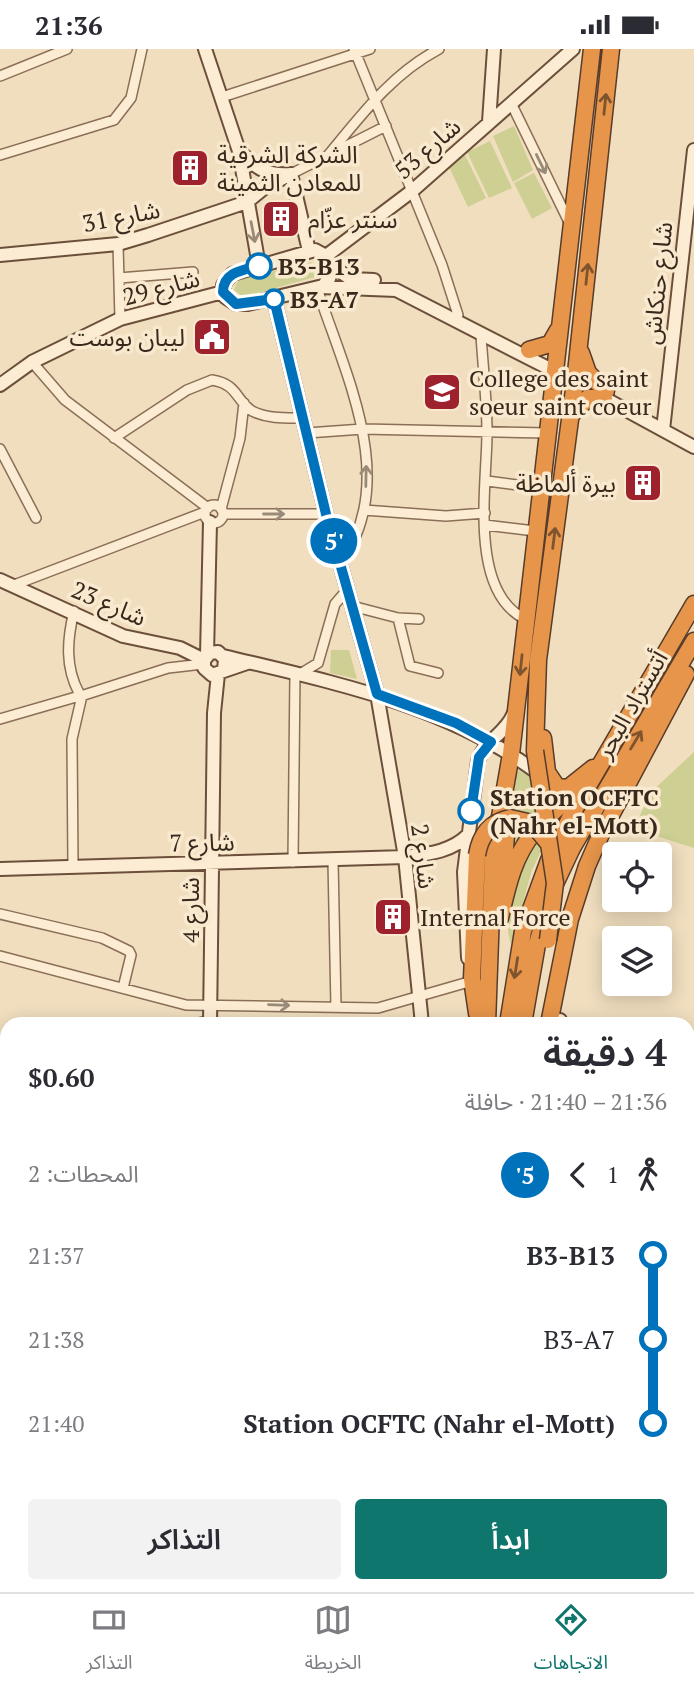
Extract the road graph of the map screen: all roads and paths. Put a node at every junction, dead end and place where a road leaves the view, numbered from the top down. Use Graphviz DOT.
graph roads {
  1 [pos="67,49"];
  2 [pos="133,49"];
  3 [pos="142,49"];
  4 [pos="205,49"];
  5 [pos="370,49"];
  6 [pos="439,49"];
  7 [pos="494,49"];
  8 [pos="573,49"];
  9 [pos="592,49"];
  10 [pos="611,49"];
  11 [pos="356,52"];
  12 [pos="139,65"];
  13 [pos="0,76"];
  14 [pos="222,97"];
  15 [pos="375,98"];
  16 [pos="511,103"];
  17 [pos="489,122"];
  18 [pos="386,126"];
  19 [pos="694,150"];
  20 [pos="239,151"];
  21 [pos="0,155"];
  22 [pos="325,159"];
  23 [pos="290,174"];
  24 [pos="412,191"];
  25 [pos="247,202"];
  26 [pos="571,226"];
  27 [pos="117,243"];
  28 [pos="682,250"];
  29 [pos="309,251"];
  30 [pos="0,255"];
  31 [pos="694,257"];
  32 [pos="329,261"];
  33 [pos="259,266"];
  34 [pos="193,272"];
  35 [pos="119,278"];
  36 [pos="318,288"];
  37 [pos="223,292"];
  38 [pos="274,299"];
  39 [pos="458,315"];
  40 [pos="562,317"];
  41 [pos="120,319"];
  42 [pos="481,335"];
  43 [pos="579,343"];
  44 [pos="530,351"];
  45 [pos="32,362"];
  46 [pos="556,367"];
  47 [pos="575,382"];
  48 [pos="0,385"];
  49 [pos="605,394"];
  50 [pos="244,401"];
  51 [pos="571,417"];
  52 [pos="303,418"];
  53 [pos="663,426"];
  54 [pos="363,429"];
  55 [pos="487,429"];
  56 [pos="547,432"];
  57 [pos="307,433"];
  58 [pos="694,437"];
  59 [pos="114,438"];
  60 [pos="694,447"];
  61 [pos="0,449"];
  62 [pos="487,481"];
  63 [pos="540,488"];
  64 [pos="364,510"];
  65 [pos="485,513"];
  66 [pos="326,514"];
  67 [pos="214,515"];
  68 [pos="36,519"];
  69 [pos="485,526"];
  70 [pos="535,531"];
  71 [pos="340,563"];
  72 [pos="549,577"];
  73 [pos="0,580"];
  74 [pos="14,585"];
  75 [pos="347,590"];
  76 [pos="694,604"];
  77 [pos="352,606"];
  78 [pos="74,611"];
  79 [pos="398,618"];
  80 [pos="419,619"];
  81 [pos="525,619"];
  82 [pos="694,641"];
  83 [pos="694,655"];
  84 [pos="213,663"];
  85 [pos="438,673"];
  86 [pos="297,674"];
  87 [pos="377,694"];
  88 [pos="80,696"];
  89 [pos="516,704"];
  90 [pos="0,719"];
  91 [pos="627,721"];
  92 [pos="491,742"];
  93 [pos="511,754"];
  94 [pos="595,766"];
  95 [pos="554,784"];
  96 [pos="504,792"];
  97 [pos="614,813"];
  98 [pos="468,835"];
  99 [pos="436,853"];
  100 [pos="552,853"];
  101 [pos="405,857"];
  102 [pos="471,857"];
  103 [pos="333,861"];
  104 [pos="211,862"];
  105 [pos="293,862"];
  106 [pos="73,866"];
  107 [pos="0,869"];
  108 [pos="0,914"];
  109 [pos="500,918"];
  110 [pos="0,956"];
  111 [pos="472,980"];
  112 [pos="123,988"];
  113 [pos="419,997"];
  114 [pos="336,1007"];
  115 [pos="210,1017"];
  116 [pos="421,1017"];
  117 [pos="487,1017"];
  118 [pos="487,1017"];
  119 [pos="487,1017"];
  120 [pos="509,1017"];
  121 [pos="524,1017"];
  122 [pos="535,1017"];
  123 [pos="558,1017"];
  124 [pos="558,1017"];
  1 -- 13 [label="street"];
  2 -- 12 [label="street"];
  3 -- 12 [label="street"];
  4 -- 14 [label="street"];
  5 -- 11 [label="street"];
  6 -- 15 [label="street"];
  7 -- 17 [label="street"];
  8 -- 16 [label="street, شارع 53"];
  9 -- 26 [label="highway"];
  43 -- 10 [label="highway, one-way"];
  11 -- 14 [label="street"];
  11 -- 15 [label="street"];
  12 -- 21 [label="street"];
  14 -- 20 [label="street"];
  15 -- 18 [label="street"];
  15 -- 22 [label="street"];
  16 -- 17 [label="street, شارع 53"];
  16 -- 26 [label="street, one-way"];
  17 -- 24 [label="street, شارع 53"];
  18 -- 22 [label="street"];
  18 -- 24 [label="street"];
  19 -- 28 [label="street, شارع حنكاش"];
  20 -- 23 [label="street"];
  20 -- 25 [label="street"];
  22 -- 23 [label="street"];
  23 -- 25 [label="street, شارع 31"];
  23 -- 29 [label="street"];
  24 -- 32 [label="street, شارع 53"];
  24 -- 39 [label="street"];
  25 -- 27 [label="street, شارع 31"];
  25 -- 33 [label="street, one-way"];
  26 -- 40 [label="highway"];
  27 -- 30 [label="street, شارع 31"];
  27 -- 35 [label="street"];
  28 -- 31 [label="street"];
  28 -- 53 [label="street, شارع حنكاش"];
  29 -- 32 [label="street"];
  29 -- 33 [label="street"];
  32 -- 36 [label="street"];
  32 -- 39 [label="street"];
  33 -- 37 [label="street"];
  34 -- 35 [label="street"];
  35 -- 41 [label="street"];
  36 -- 38 [label="street"];
  36 -- 42 [label="street"];
  36 -- 54 [label="street"];
  37 -- 38 [label="street"];
  37 -- 41 [label="street, شارع 29"];
  38 -- 52 [label="street, شارع 2"];
  39 -- 44 [label="street"];
  40 -- 44 [label="highway"];
  40 -- 46 [label="highway"];
  41 -- 45 [label="street, شارع 29"];
  42 -- 46 [label="street"];
  42 -- 55 [label="street"];
  43 -- 46 [label="highway"];
  43 -- 47 [label="highway"];
  43 -- 49 [label="highway"];
  44 -- 46 [label="highway"];
  45 -- 48 [label="street, شارع 29"];
  45 -- 59 [label="street"];
  46 -- 47 [label="highway"];
  46 -- 56 [label="highway"];
  47 -- 49 [label="highway"];
  47 -- 51 [label="highway"];
  49 -- 51 [label="highway"];
  49 -- 53 [label="street"];
  50 -- 52 [label="street"];
  50 -- 59 [label="street"];
  50 -- 67 [label="street"];
  72 -- 51 [label="highway, one-way"];
  52 -- 57 [label="street, شارع 2"];
  53 -- 58 [label="street"];
  53 -- 60 [label="street"];
  54 -- 55 [label="street"];
  54 -- 57 [label="street"];
  64 -- 54 [label="street, one-way"];
  55 -- 56 [label="street"];
  55 -- 62 [label="street"];
  56 -- 63 [label="highway"];
  57 -- 66 [label="street, شارع 2"];
  59 -- 67 [label="street"];
  61 -- 68 [label="street"];
  62 -- 63 [label="street"];
  62 -- 65 [label="street"];
  63 -- 70 [label="highway"];
  64 -- 65 [label="street"];
  64 -- 71 [label="street"];
  65 -- 69 [label="street"];
  67 -- 66 [label="street, one-way"];
  66 -- 71 [label="street, شارع 2"];
  67 -- 74 [label="street"];
  67 -- 84 [label="street, شارع 4"];
  69 -- 70 [label="street"];
  69 -- 81 [label="street"];
  70 -- 81 [label="highway"];
  71 -- 75 [label="street, شارع 2"];
  72 -- 95 [label="highway"];
  72 -- 100 [label="highway, bridge"];
  73 -- 74 [label="street, شارع 23"];
  74 -- 78 [label="street, شارع 23"];
  75 -- 77 [label="street, شارع 2"];
  75 -- 86 [label="street"];
  76 -- 91 [label="highway, أتستراد البحر"];
  77 -- 79 [label="street"];
  77 -- 87 [label="street, شارع 2"];
  78 -- 84 [label="street, شارع 23"];
  78 -- 88 [label="street"];
  79 -- 80 [label="street"];
  79 -- 85 [label="street"];
  81 -- 89 [label="highway, one-way"];
  121 -- 82 [label="highway, أتستراد البحر, one-way"];
  83 -- 97 [label="highway"];
  84 -- 86 [label="street, شارع 23"];
  84 -- 88 [label="street"];
  84 -- 104 [label="street, شارع 4"];
  86 -- 87 [label="street, شارع 23"];
  86 -- 105 [label="street"];
  87 -- 92 [label="street, شارع 23"];
  87 -- 101 [label="street, شارع 2"];
  88 -- 90 [label="street"];
  88 -- 106 [label="street"];
  89 -- 92 [label="street"];
  89 -- 93 [label="highway"];
  91 -- 94 [label="highway"];
  91 -- 120 [label="highway, أتستراد البحر, one-way"];
  92 -- 93 [label="street, شارع 23"];
  92 -- 98 [label="street"];
  93 -- 95 [label="street, شارع 23"];
  93 -- 96 [label="highway"];
  94 -- 95 [label="highway"];
  94 -- 109 [label="highway"];
  96 -- 109 [label="highway"];
  96 -- 117 [label="highway"];
  97 -- 123 [label="highway"];
  97 -- 124 [label="highway"];
  98 -- 99 [label="street"];
  98 -- 102 [label="street"];
  99 -- 101 [label="street, شارع 7"];
  99 -- 102 [label="street"];
  100 -- 102 [label="highway, bridge"];
  100 -- 122 [label="highway, bridge"];
  101 -- 103 [label="street, شارع 7"];
  101 -- 113 [label="street, شارع 2"];
  102 -- 111 [label="highway"];
  103 -- 105 [label="street, شارع 7"];
  103 -- 114 [label="street"];
  104 -- 105 [label="street, شارع 7"];
  104 -- 106 [label="street, شارع 7"];
  104 -- 115 [label="street, شارع 4"];
  106 -- 107 [label="street, شارع 7"];
  108 -- 112 [label="street"];
  109 -- 118 [label="highway"];
  110 -- 112 [label="street"];
  111 -- 113 [label="street"];
  111 -- 119 [label="highway"];
  112 -- 115 [label="street"];
  113 -- 114 [label="street"];
  113 -- 116 [label="street, شارع 2"];
  115 -- 114 [label="street, one-way"];
}
